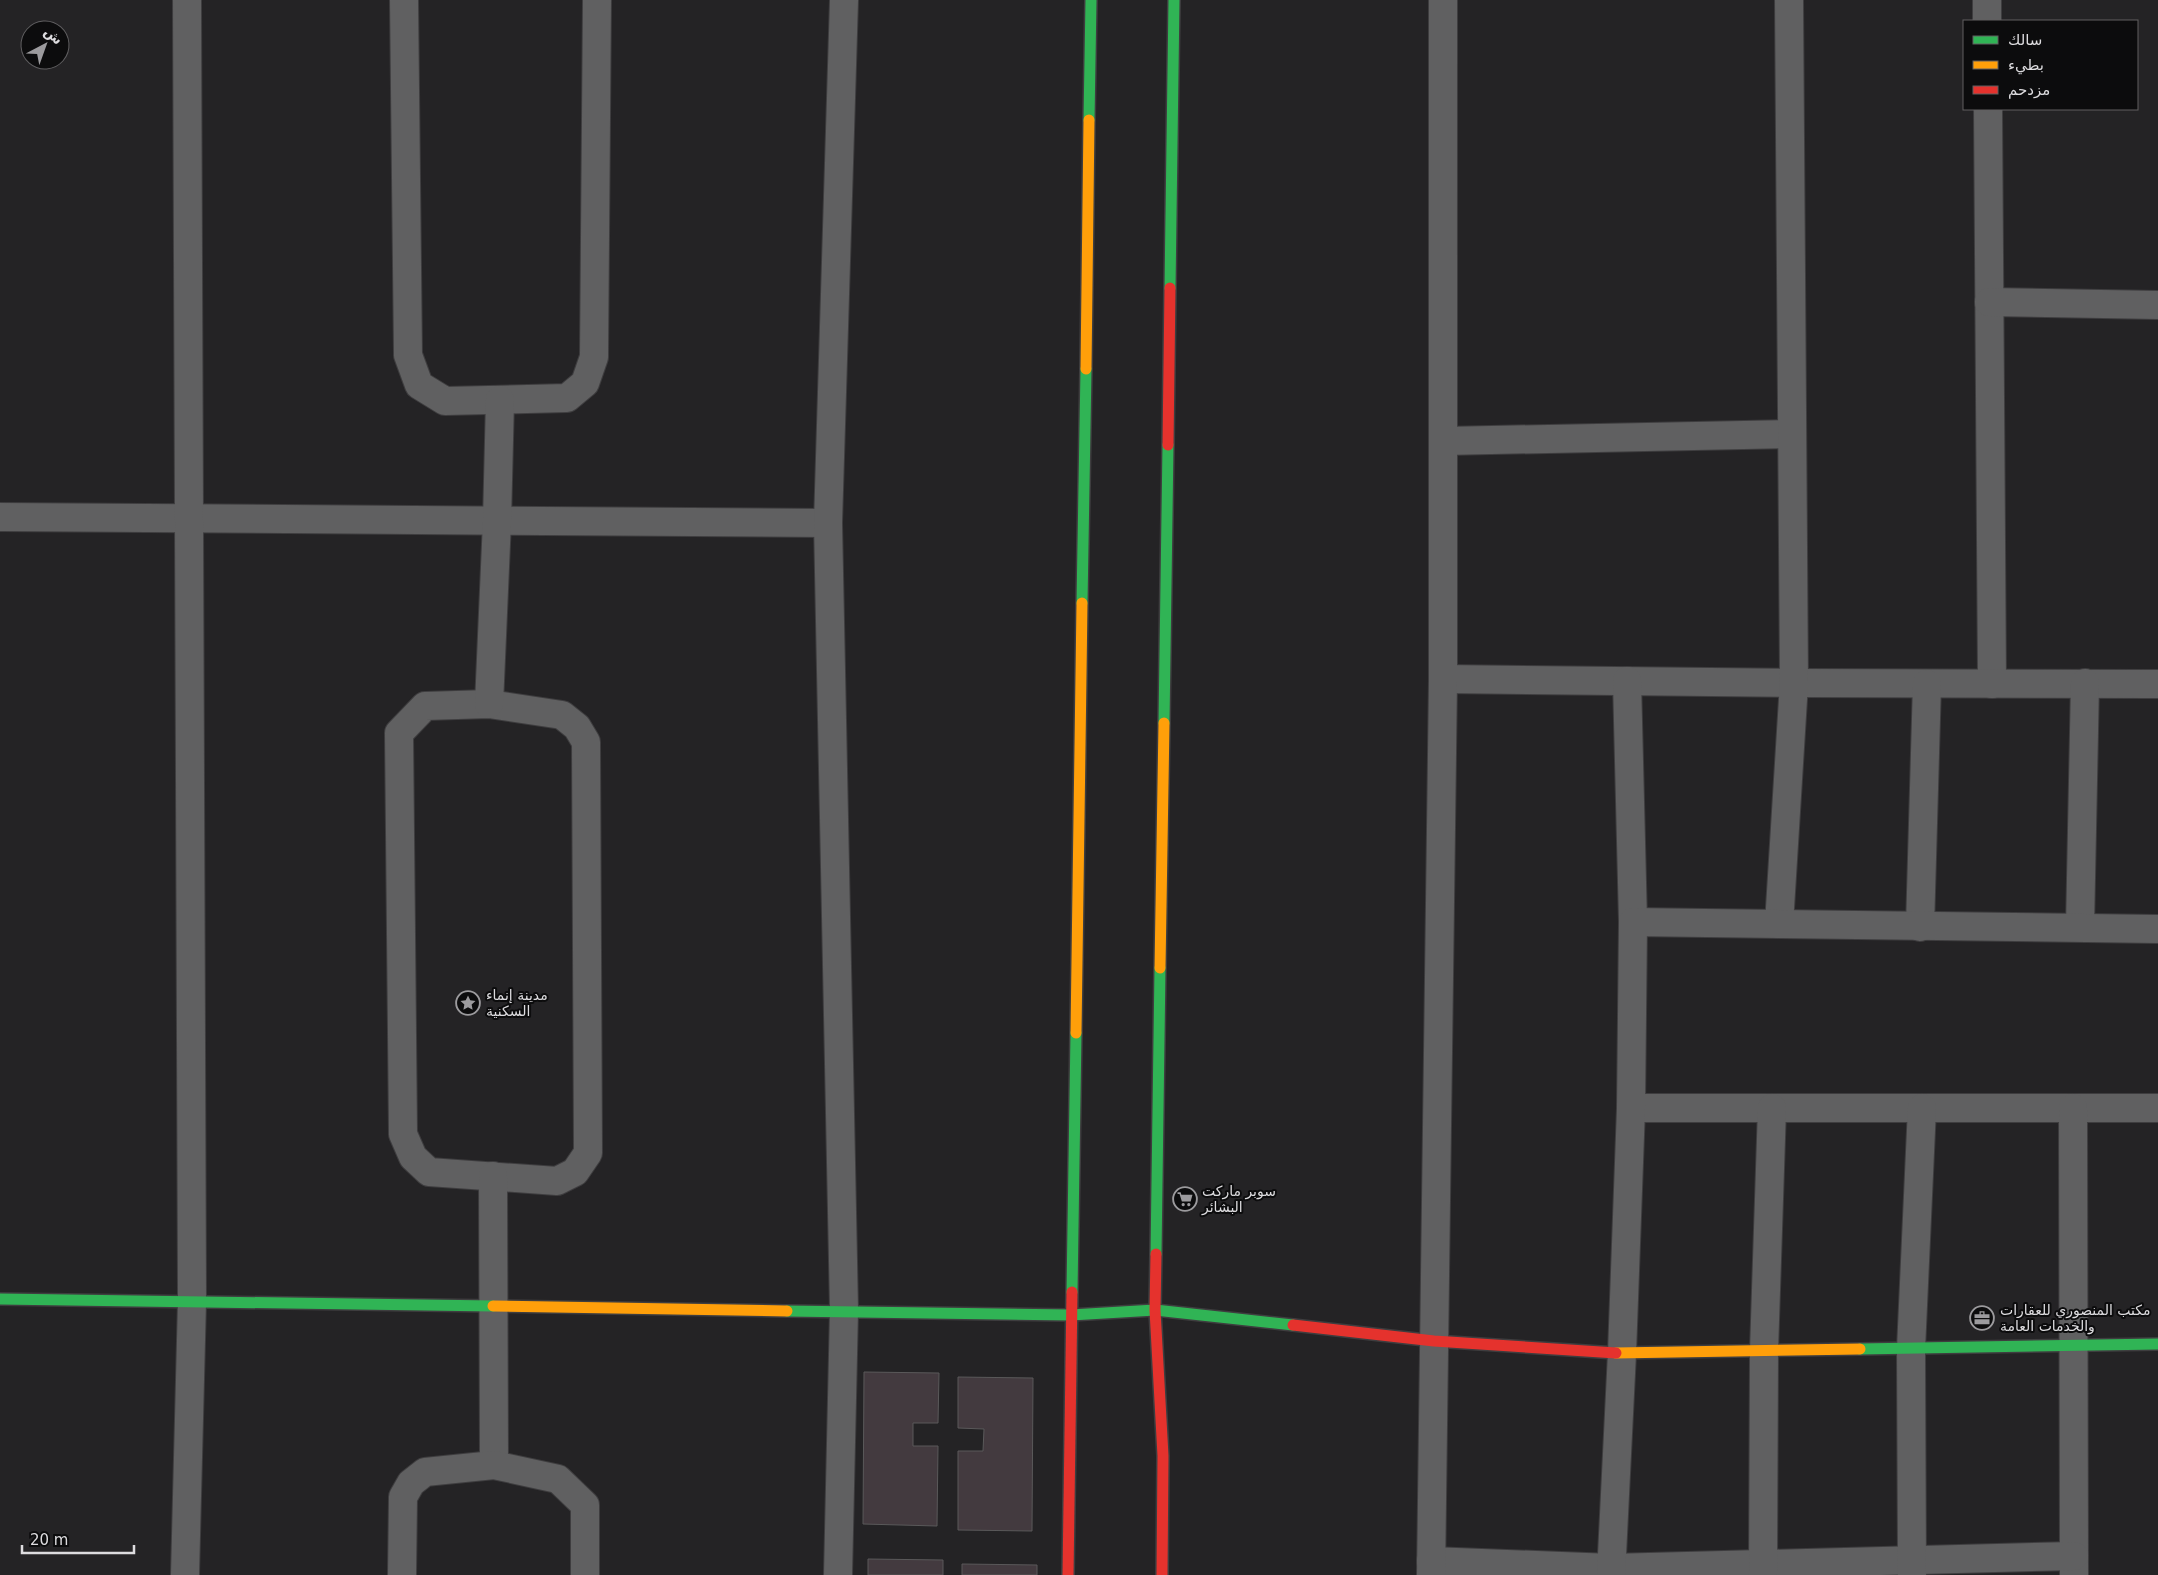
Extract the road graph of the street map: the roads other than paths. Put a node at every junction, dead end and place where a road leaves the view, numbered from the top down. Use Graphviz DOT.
graph roads {
  1 [pos="187,0"];
  2 [pos="404,0"];
  3 [pos="597,0"];
  4 [pos="844,0"];
  5 [pos="1091,0"];
  6 [pos="1174,0"];
  7 [pos="1444,0"];
  8 [pos="1789,0"];
  9 [pos="1987,0"];
  10 [pos="1987,20"];
  11 [pos="1988,110"];
  12 [pos="1989,302"];
  13 [pos="2158,305"];
  14 [pos="500,400"];
  15 [pos="1792,434"];
  16 [pos="1444,442"];
  17 [pos="0,518"];
  18 [pos="189,520"];
  19 [pos="498,521"];
  20 [pos="828,523"];
  21 [pos="1443,679"];
  22 [pos="1627,681"];
  23 [pos="1794,683"];
  24 [pos="2085,683"];
  25 [pos="1927,684"];
  26 [pos="1992,684"];
  27 [pos="2158,684"];
  28 [pos="488,704"];
  29 [pos="1633,922"];
  30 [pos="1779,924"];
  31 [pos="1920,927"];
  32 [pos="2080,927"];
  33 [pos="2158,929"];
  34 [pos="1631,1108"];
  35 [pos="1772,1108"];
  36 [pos="1922,1108"];
  37 [pos="2073,1108"];
  38 [pos="2158,1108"];
  39 [pos="493,1176"];
  40 [pos="0,1299"];
  41 [pos="192,1300"];
  42 [pos="494,1305"];
  43 [pos="844,1310"];
  44 [pos="1155,1310"];
  45 [pos="1071,1315"];
  46 [pos="1434,1342"];
  47 [pos="2158,1344"];
  48 [pos="2074,1346"];
  49 [pos="1911,1349"];
  50 [pos="1764,1351"];
  51 [pos="1622,1354"];
  52 [pos="494,1465"];
  53 [pos="2074,1566"];
  54 [pos="1431,1568"];
  55 [pos="1912,1568"];
  56 [pos="1763,1569"];
  57 [pos="1611,1571"];
  58 [pos="185,1575"];
  59 [pos="402,1575"];
  60 [pos="585,1575"];
  61 [pos="838,1575"];
  62 [pos="1068,1575"];
  63 [pos="1162,1575"];
  1 -- 18 [label="street"];
  2 -- 14 [label="street"];
  3 -- 14 [label="street"];
  4 -- 20 [label="street"];
  5 -- 45 [label="street"];
  6 -- 44 [label="street"];
  7 -- 16 [label="street"];
  8 -- 15 [label="street"];
  9 -- 10 [label="street"];
  11 -- 12 [label="street"];
  12 -- 13 [label="street"];
  12 -- 26 [label="street"];
  14 -- 19 [label="street"];
  15 -- 16 [label="street"];
  15 -- 23 [label="street"];
  16 -- 21 [label="street"];
  17 -- 18 [label="street"];
  18 -- 19 [label="street"];
  18 -- 41 [label="street"];
  19 -- 20 [label="street"];
  19 -- 28 [label="street"];
  20 -- 43 [label="street"];
  21 -- 22 [label="street"];
  21 -- 46 [label="street"];
  22 -- 23 [label="street"];
  22 -- 29 [label="street"];
  23 -- 25 [label="street"];
  23 -- 30 [label="street"];
  24 -- 26 [label="street"];
  24 -- 27 [label="street"];
  24 -- 32 [label="street"];
  25 -- 26 [label="street"];
  25 -- 31 [label="street"];
  28 -- 39 [label="street"];
  28 -- 39 [label="street"];
  29 -- 30 [label="street"];
  29 -- 34 [label="street"];
  30 -- 31 [label="street"];
  31 -- 32 [label="street"];
  32 -- 33 [label="street"];
  34 -- 35 [label="street"];
  34 -- 51 [label="street"];
  35 -- 36 [label="street"];
  35 -- 50 [label="street"];
  36 -- 37 [label="street"];
  36 -- 49 [label="street"];
  37 -- 38 [label="street"];
  37 -- 48 [label="street"];
  39 -- 42 [label="street"];
  40 -- 41 [label="street"];
  41 -- 42 [label="street"];
  41 -- 58 [label="street"];
  42 -- 43 [label="street"];
  42 -- 52 [label="street"];
  43 -- 45 [label="street"];
  43 -- 61 [label="street"];
  44 -- 45 [label="street"];
  44 -- 46 [label="street"];
  44 -- 63 [label="street"];
  45 -- 62 [label="street"];
  46 -- 51 [label="street"];
  46 -- 54 [label="street"];
  47 -- 48 [label="street"];
  48 -- 49 [label="street"];
  48 -- 53 [label="street"];
  49 -- 50 [label="street"];
  49 -- 55 [label="street"];
  50 -- 51 [label="street"];
  50 -- 56 [label="street"];
  51 -- 57 [label="street"];
  52 -- 59 [label="street"];
  52 -- 60 [label="street"];
  53 -- 55 [label="street"];
  54 -- 57 [label="street"];
  55 -- 56 [label="street"];
  56 -- 57 [label="street"];
}
